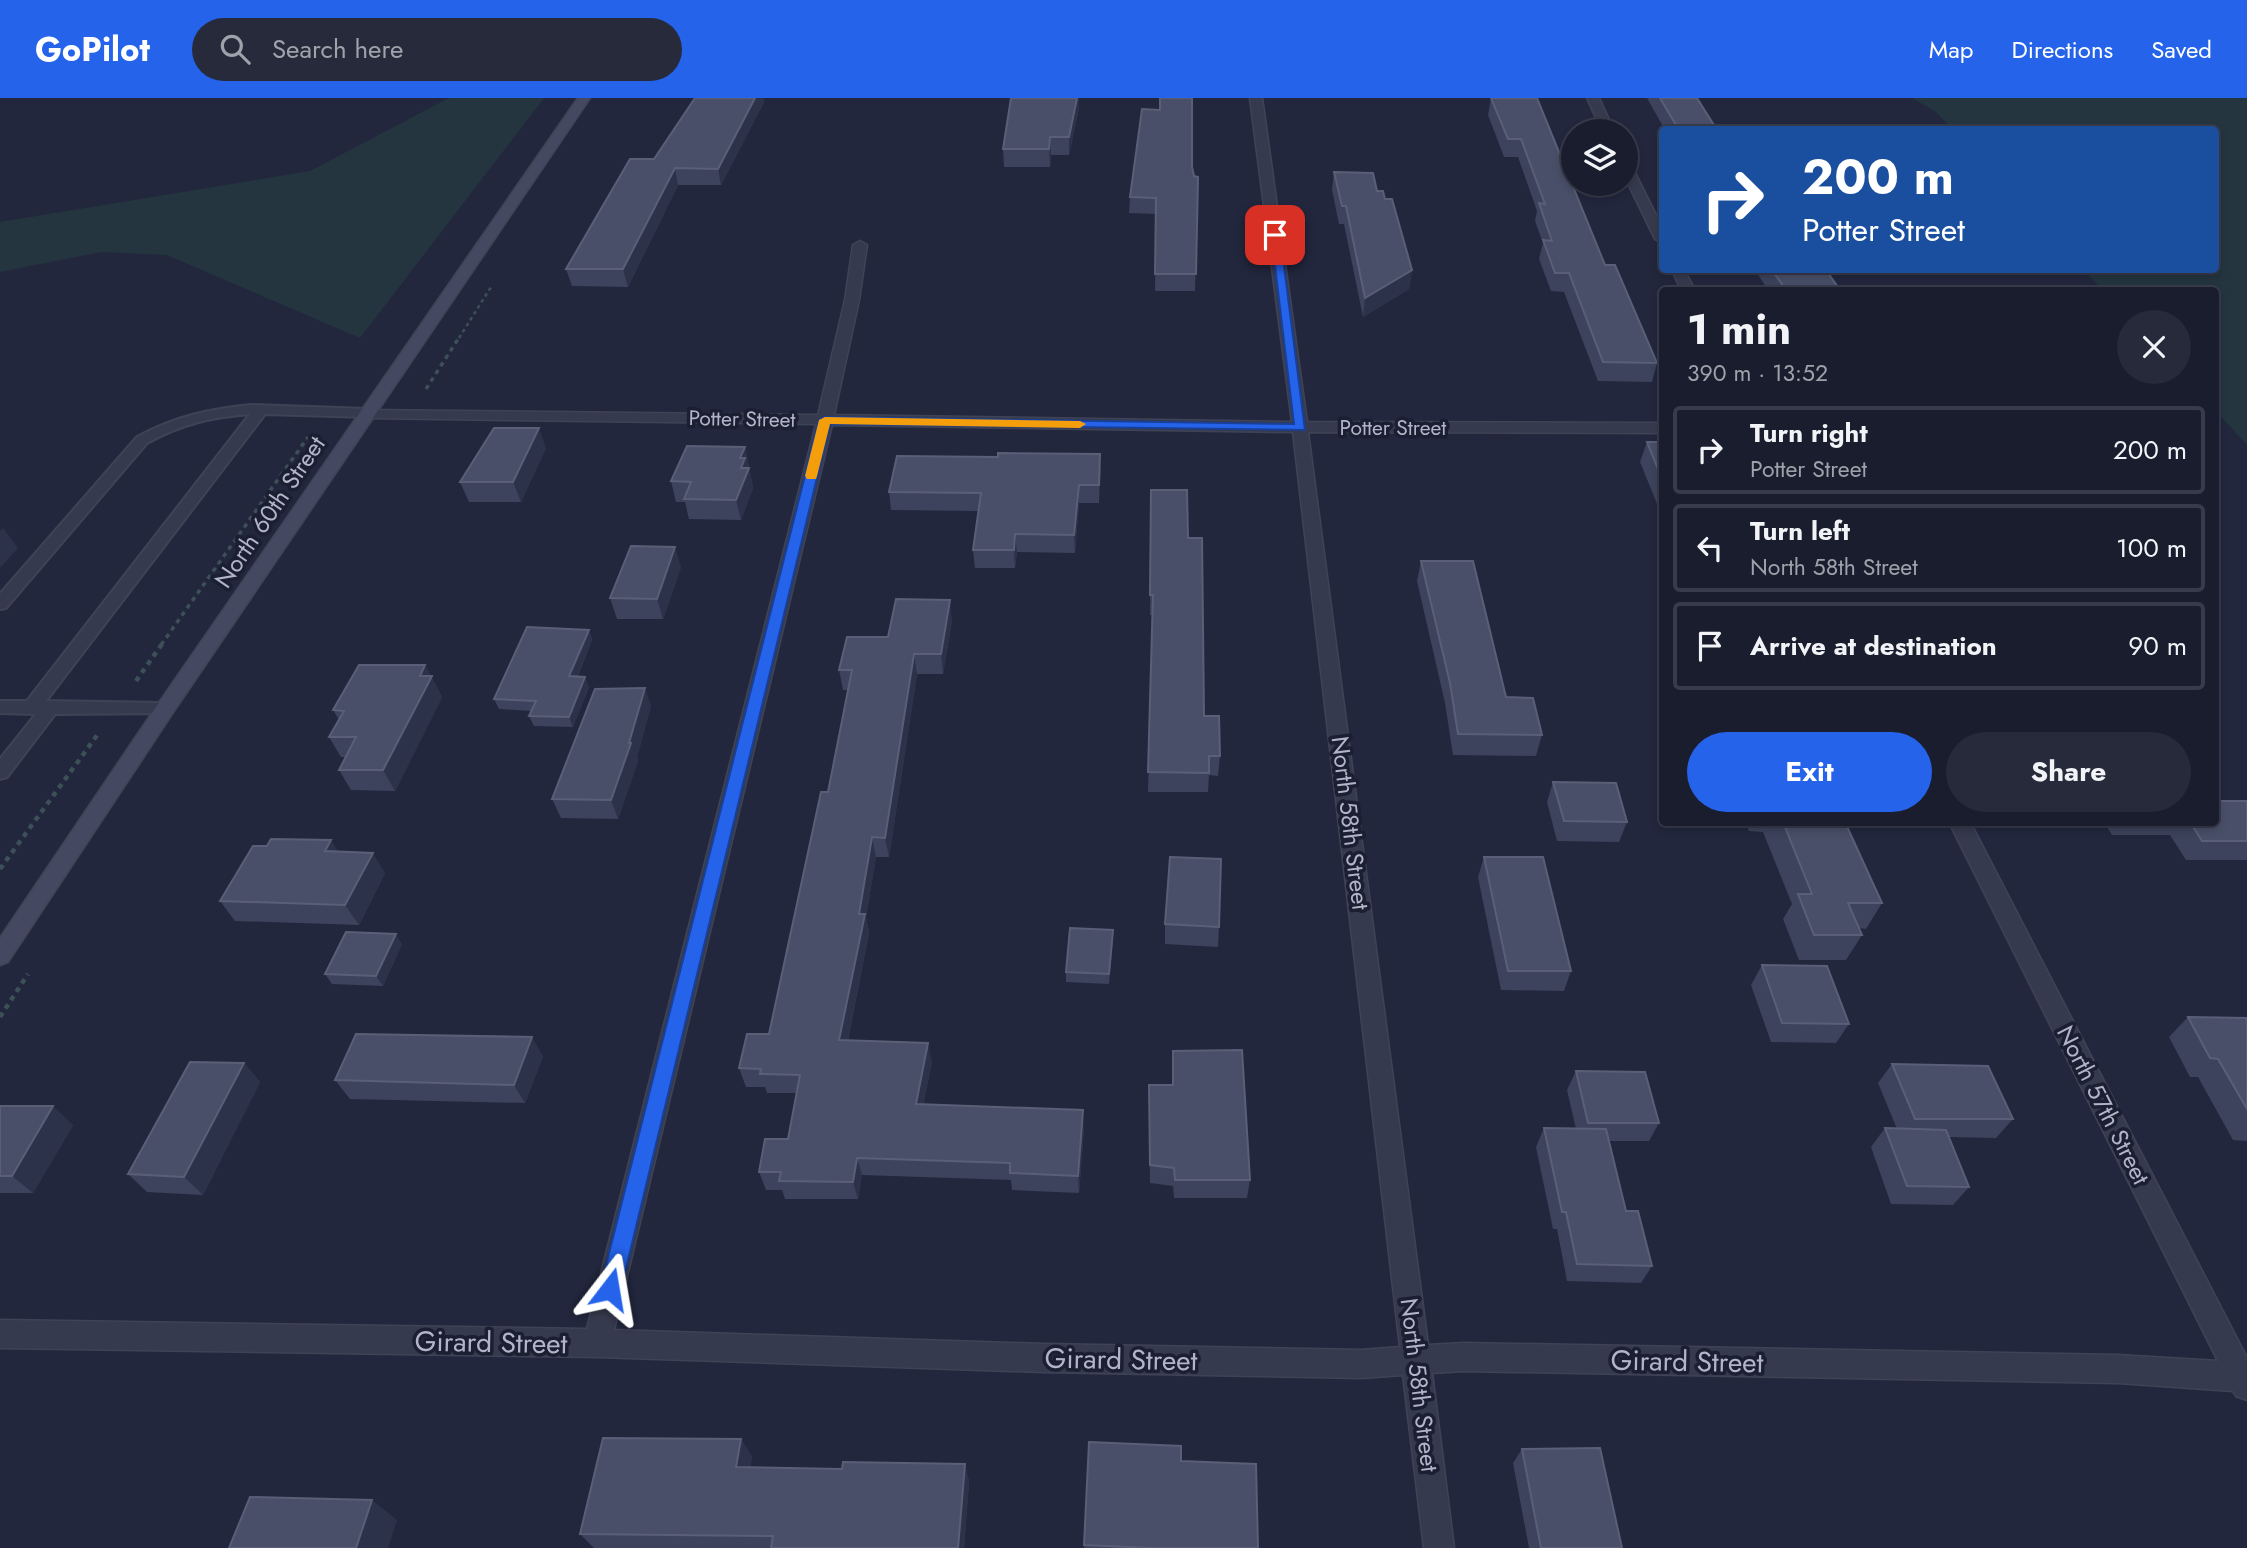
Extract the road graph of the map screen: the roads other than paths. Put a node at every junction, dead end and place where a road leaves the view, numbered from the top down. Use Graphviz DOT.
graph roads {
  1 [pos="584,98"];
  2 [pos="1256,98"];
  3 [pos="1593,98"];
  4 [pos="1603,119"];
  5 [pos="1638,191"];
  6 [pos="1659,233"];
  7 [pos="860,245"];
  8 [pos="260,411"];
  9 [pos="368,413"];
  10 [pos="825,420"];
  11 [pos="1300,428"];
  12 [pos="1659,428"];
  13 [pos="0,604"];
  14 [pos="0,707"];
  15 [pos="42,707"];
  16 [pos="165,709"];
  17 [pos="0,772"];
  18 [pos="1961,826"];
  19 [pos="0,956"];
  20 [pos="0,1334"];
  21 [pos="597,1343"];
  22 [pos="1416,1360"];
  23 [pos="2244,1382"];
  24 [pos="1439,1548"];
  1 -- 9 [label="main road, North 60th Street"];
  2 -- 11 [label="street, North 58th Street"];
  3 -- 4 [label="street"];
  5 -- 6 [label="street"];
  7 -- 10 [label="street"];
  8 -- 9 [label="lane"];
  8 -- 13 [label="lane"];
  8 -- 15 [label="lane"];
  9 -- 10 [label="street, Potter Street"];
  9 -- 16 [label="main road, North 60th Street"];
  10 -- 11 [label="street, Potter Street"];
  10 -- 21 [label="street"];
  11 -- 12 [label="street, Potter Street"];
  11 -- 22 [label="street, North 58th Street"];
  14 -- 15 [label="lane"];
  15 -- 16 [label="lane"];
  15 -- 17 [label="lane"];
  16 -- 19 [label="main road, North 60th Street"];
  18 -- 23 [label="street, North 57th Street"];
  20 -- 21 [label="street, Girard Street"];
  21 -- 22 [label="street, Girard Street"];
  22 -- 23 [label="street, Girard Street"];
  22 -- 24 [label="street, North 58th Street"];
}
